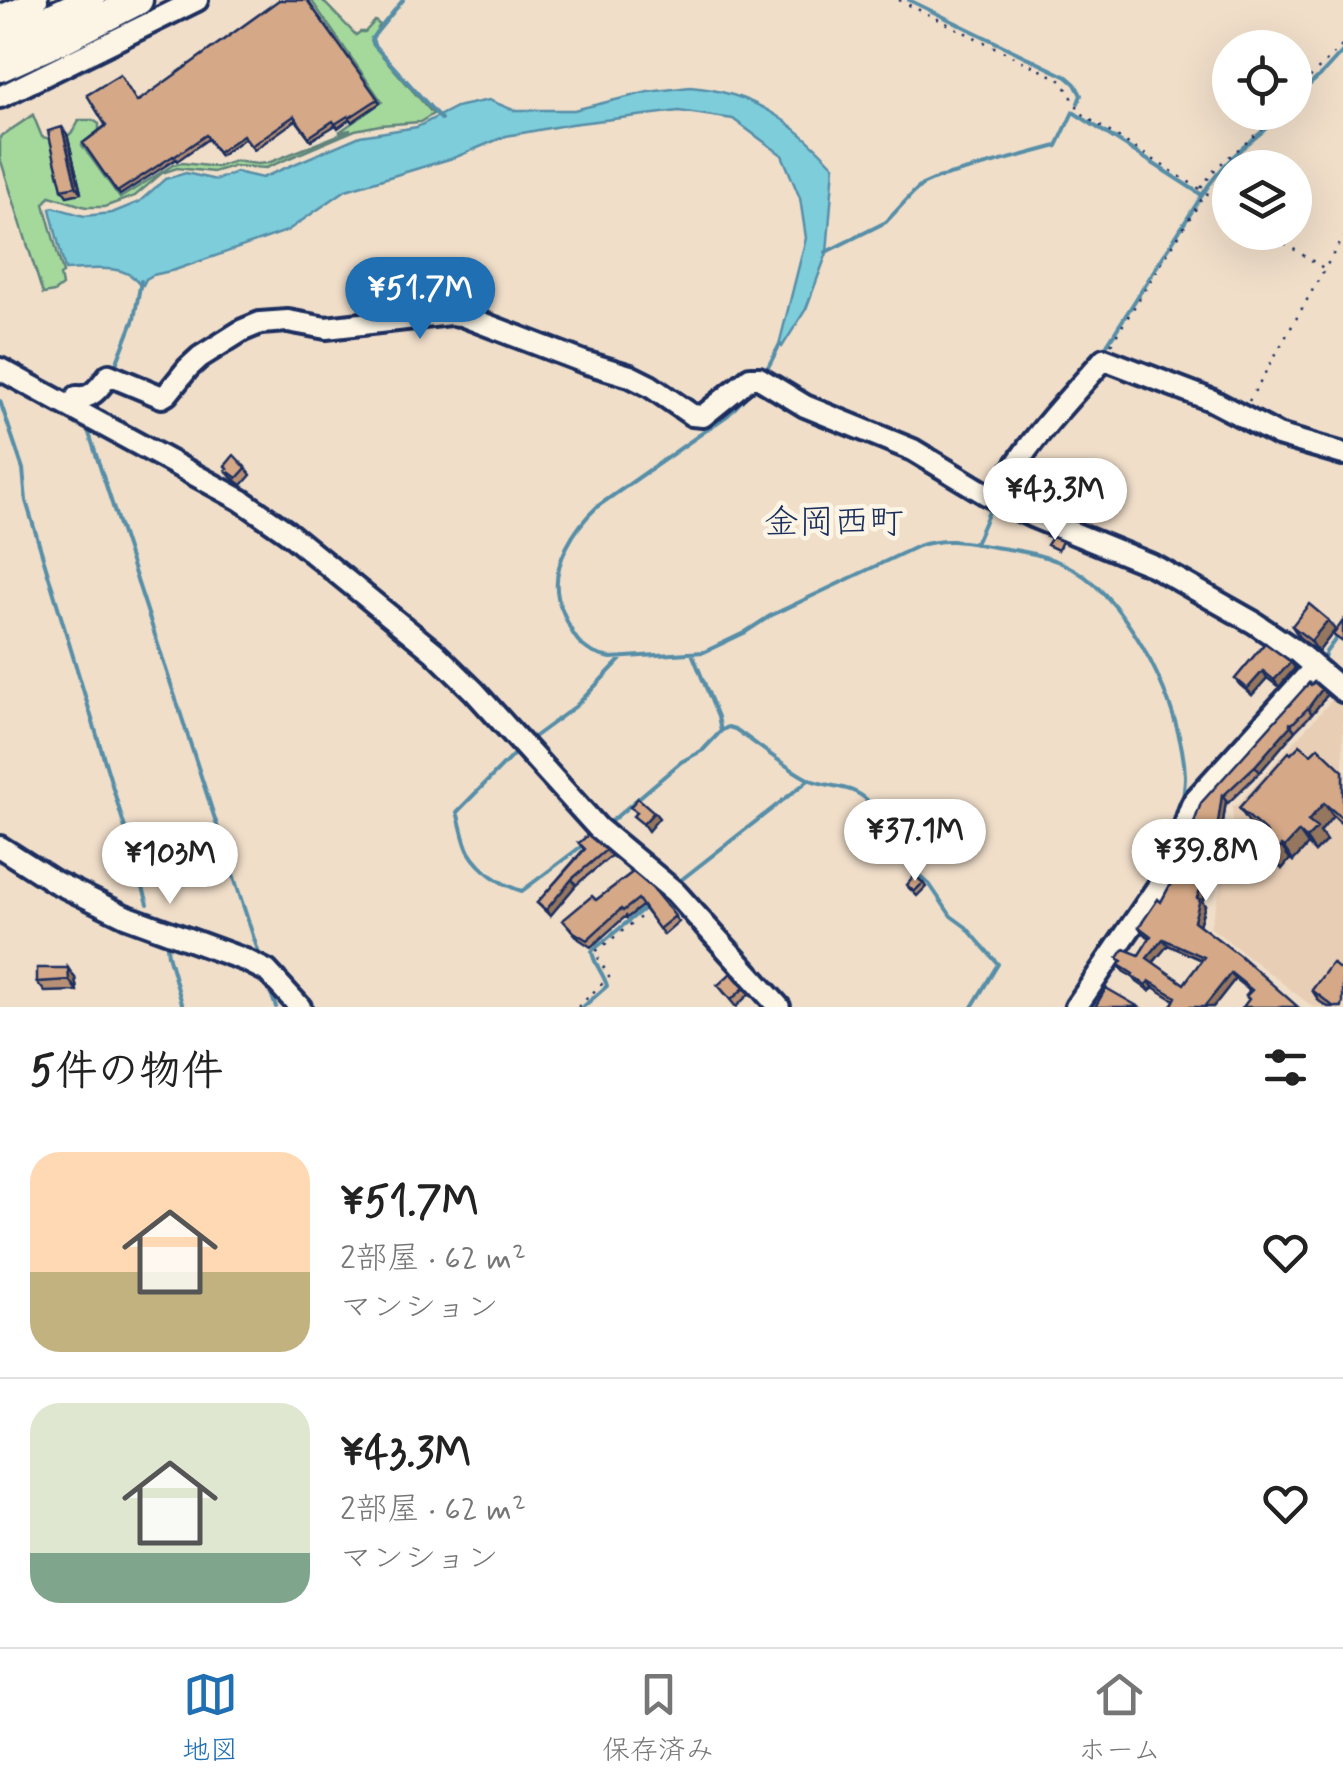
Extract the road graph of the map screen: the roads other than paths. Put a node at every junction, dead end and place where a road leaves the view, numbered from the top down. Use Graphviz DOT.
graph roads {
  1 [pos="37,0"];
  2 [pos="90,0"];
  3 [pos="138,0"];
  4 [pos="197,0"];
  5 [pos="0,16"];
  6 [pos="0,42"];
  7 [pos="0,67"];
  8 [pos="0,97"];
  9 [pos="0,368"];
  10 [pos="74,403"];
  11 [pos="1343,454"];
  12 [pos="998,499"];
  13 [pos="1315,668"];
  14 [pos="1343,691"];
  15 [pos="0,847"];
  16 [pos="300,1007"];
  17 [pos="779,1007"];
  18 [pos="1076,1007"];
  1 -- 5 [label="street"];
  2 -- 6 [label="highway"];
  3 -- 7 [label="highway"];
  4 -- 8 [label="street"];
  9 -- 10 [label="street"];
  10 -- 12 [label="street"];
  10 -- 17 [label="street"];
  11 -- 12 [label="street"];
  12 -- 13 [label="street"];
  13 -- 14 [label="street"];
  13 -- 18 [label="street"];
  15 -- 16 [label="street"];
}
